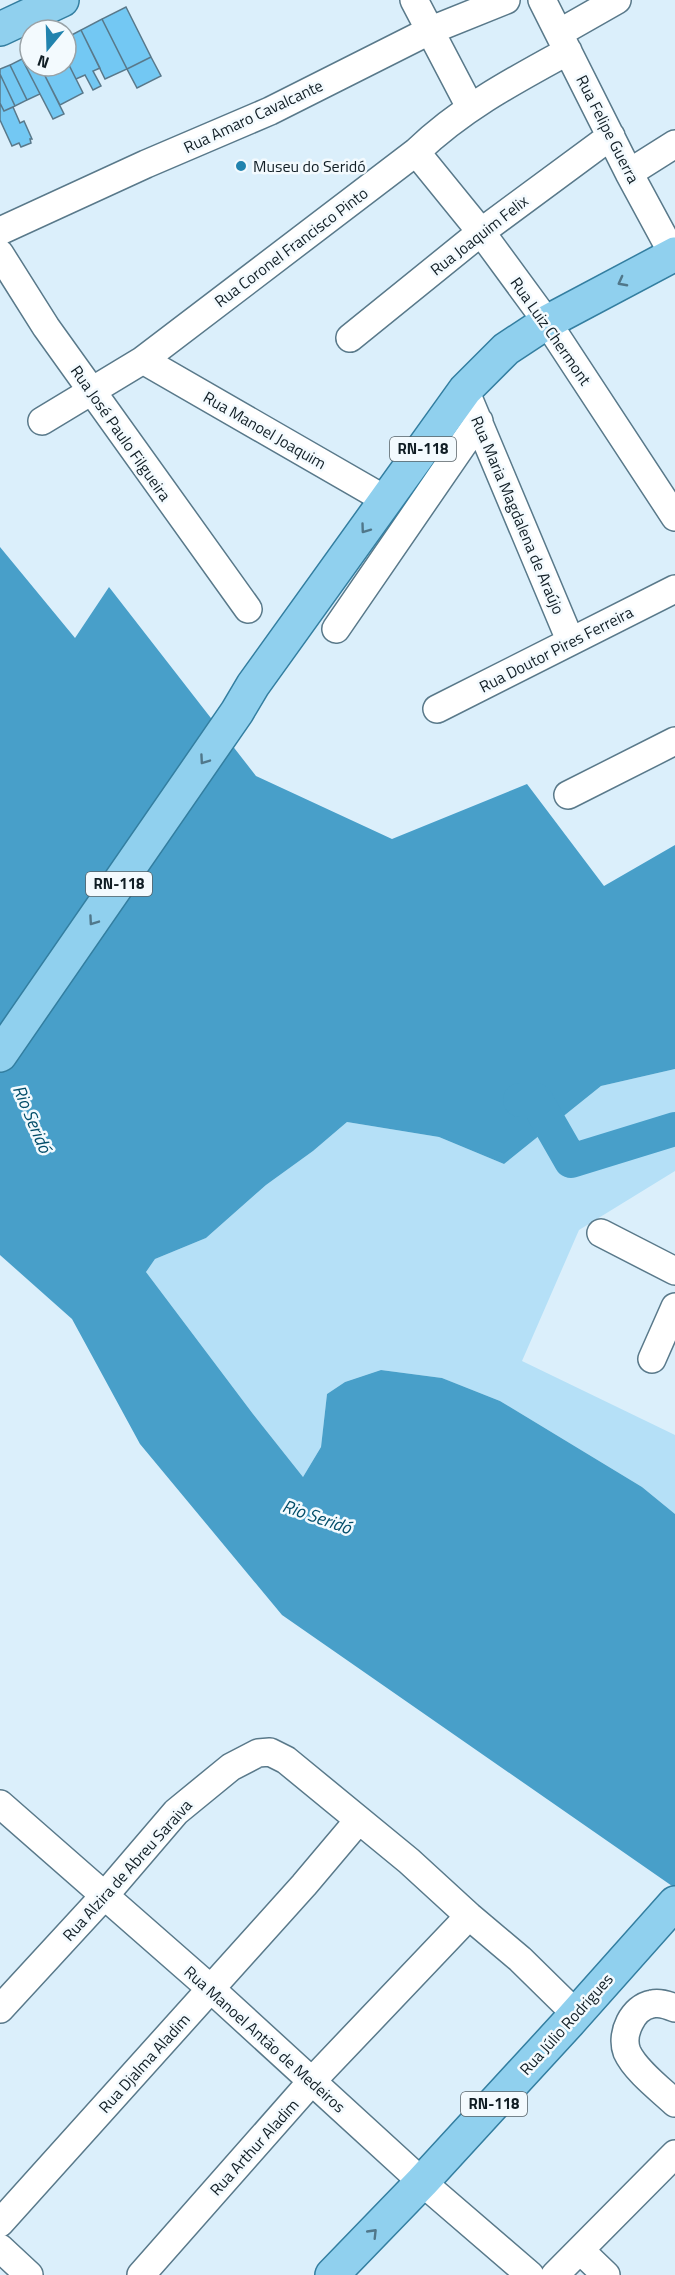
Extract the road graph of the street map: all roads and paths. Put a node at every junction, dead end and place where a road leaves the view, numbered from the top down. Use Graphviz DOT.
graph roads {
  1 [pos="414,0"];
  2 [pos="506,0"];
  3 [pos="542,0"];
  4 [pos="617,0"];
  5 [pos="58,1"];
  6 [pos="0,28"];
  7 [pos="429,31"];
  8 [pos="564,42"];
  9 [pos="470,106"];
  10 [pos="611,136"];
  11 [pos="675,144"];
  12 [pos="416,152"];
  13 [pos="629,173"];
  14 [pos="0,231"];
  15 [pos="481,232"];
  16 [pos="0,254"];
  17 [pos="674,255"];
  18 [pos="547,322"];
  19 [pos="350,338"];
  20 [pos="143,360"];
  21 [pos="91,390"];
  22 [pos="465,390"];
  23 [pos="42,421"];
  24 [pos="479,421"];
  25 [pos="386,500"];
  26 [pos="675,517"];
  27 [pos="675,589"];
  28 [pos="248,609"];
  29 [pos="336,628"];
  30 [pos="570,640"];
  31 [pos="437,709"];
  32 [pos="675,741"];
  33 [pos="568,795"];
  34 [pos="0,1055"];
  35 [pos="601,1233"];
  36 [pos="675,1271"];
  37 [pos="675,1307"];
  38 [pos="652,1359"];
  39 [pos="0,1804"];
  40 [pos="358,1821"];
  41 [pos="105,1896"];
  42 [pos="675,1903"];
  43 [pos="469,1916"];
  44 [pos="211,1989"];
  45 [pos="664,2006"];
  46 [pos="0,2009"];
  47 [pos="576,2014"];
  48 [pos="312,2081"];
  49 [pos="675,2103"];
  50 [pos="675,2154"];
  51 [pos="422,2182"];
  52 [pos="0,2223"];
  53 [pos="0,2248"];
  54 [pos="580,2250"];
  55 [pos="29,2275"];
  56 [pos="141,2275"];
  57 [pos="332,2275"];
  58 [pos="530,2275"];
  59 [pos="555,2275"];
  60 [pos="606,2275"];
  1 -- 7 [label="street"];
  2 -- 7 [label="street, Rua Amaro Cavalcante"];
  3 -- 8 [label="street, Rua Felipe Guerra"];
  4 -- 8 [label="street, Rua Coronel Francisco Pinto"];
  5 -- 6 [label="main road"];
  7 -- 9 [label="street"];
  7 -- 14 [label="street, Rua Amaro Cavalcante"];
  8 -- 9 [label="street, Rua Coronel Francisco Pinto"];
  8 -- 10 [label="street, Rua Felipe Guerra"];
  9 -- 12 [label="street, Rua Coronel Francisco Pinto"];
  10 -- 13 [label="street, Rua Felipe Guerra"];
  10 -- 15 [label="street, Rua Joaquim Felix"];
  11 -- 13 [label="street"];
  12 -- 15 [label="street, Rua Luiz Chermont"];
  12 -- 20 [label="street, Rua Coronel Francisco Pinto"];
  13 -- 17 [label="street, Rua Felipe Guerra"];
  15 -- 18 [label="street, Rua Luiz Chermont"];
  15 -- 19 [label="street, Rua Joaquim Felix"];
  16 -- 21 [label="street, Rua José Paulo Filgueira"];
  17 -- 18 [label="main road, RN-118, one-way"];
  18 -- 22 [label="main road, RN-118"];
  18 -- 26 [label="street, Rua Luiz Chermont"];
  20 -- 21 [label="street, Rua Coronel Francisco Pinto"];
  20 -- 25 [label="street, Rua Manoel Joaquim"];
  21 -- 23 [label="street, Rua Coronel Francisco Pinto"];
  21 -- 28 [label="street, Rua José Paulo Filgueira"];
  22 -- 24 [label="street, Rua Maria Magdalena de Araújo"];
  22 -- 25 [label="main road, RN-118"];
  24 -- 29 [label="street"];
  24 -- 30 [label="street, Rua Maria Magdalena de Araújo"];
  25 -- 34 [label="main road, RN-118, one-way"];
  27 -- 30 [label="street, Rua Doutor Pires Ferreira"];
  30 -- 31 [label="street, Rua Doutor Pires Ferreira"];
  32 -- 33 [label="street"];
  35 -- 36 [label="street"];
  37 -- 38 [label="street"];
  39 -- 41 [label="street, Rua Manoel Antão de Medeiros"];
  40 -- 41 [label="street, Rua Alzira de Abreu Saraiva"];
  40 -- 43 [label="street"];
  40 -- 44 [label="street, Rua Djalma Aladim"];
  41 -- 44 [label="street, Rua Manoel Antão de Medeiros"];
  41 -- 46 [label="street, Rua Alzira de Abreu Saraiva"];
  42 -- 47 [label="main road, Rua Júlio Rodrigues / RN-118"];
  43 -- 47 [label="street"];
  43 -- 48 [label="street, Rua Arthur Aladim"];
  44 -- 48 [label="street, Rua Manoel Antão de Medeiros"];
  44 -- 52 [label="street, Rua Djalma Aladim"];
  45 -- 49 [label="street"];
  47 -- 51 [label="main road, Rua Júlio Rodrigues / RN-118"];
  48 -- 51 [label="street, Rua Manoel Antão de Medeiros"];
  48 -- 56 [label="street, Rua Arthur Aladim"];
  50 -- 54 [label="street"];
  57 -- 51 [label="main road, Rua Júlio Rodrigues / RN-118, one-way"];
  51 -- 58 [label="street, Rua Manoel Antão de Medeiros"];
  53 -- 55 [label="street"];
  54 -- 59 [label="street"];
  54 -- 60 [label="street"];
}
